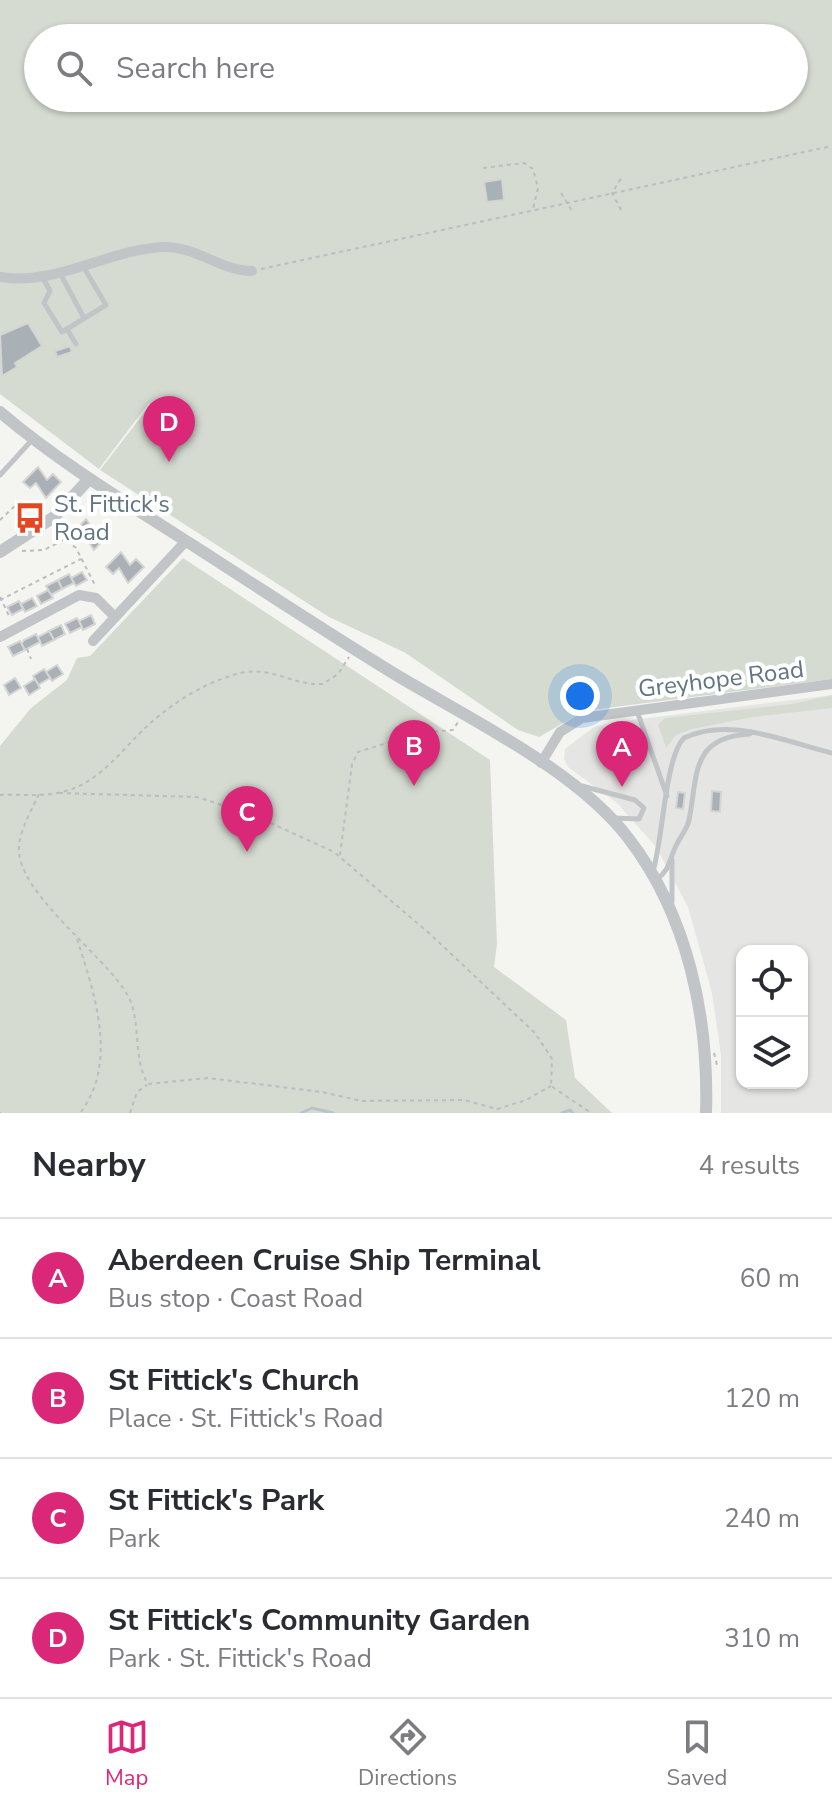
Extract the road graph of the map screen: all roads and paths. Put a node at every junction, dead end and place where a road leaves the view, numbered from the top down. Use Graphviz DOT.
graph roads {
  1 [pos="832,146"];
  2 [pos="483,168"];
  3 [pos="622,177"];
  4 [pos="561,193"];
  5 [pos="612,193"];
  6 [pos="569,202"];
  7 [pos="621,210"];
  8 [pos="533,211"];
  9 [pos="572,211"];
  10 [pos="83,265"];
  11 [pos="252,271"];
  12 [pos="59,273"];
  13 [pos="0,277"];
  14 [pos="43,278"];
  15 [pos="84,318"];
  16 [pos="67,329"];
  17 [pos="76,344"];
  18 [pos="0,412"];
  19 [pos="32,439"];
  20 [pos="0,475"];
  21 [pos="89,479"];
  22 [pos="54,517"];
  23 [pos="0,520"];
  24 [pos="186,541"];
  25 [pos="18,543"];
  26 [pos="0,552"];
  27 [pos="81,559"];
  28 [pos="96,598"];
  29 [pos="0,600"];
  30 [pos="115,617"];
  31 [pos="0,637"];
  32 [pos="93,641"];
  33 [pos="27,649"];
  34 [pos="353,649"];
  35 [pos="31,659"];
  36 [pos="832,684"];
  37 [pos="636,710"];
  38 [pos="463,714"];
  39 [pos="755,734"];
  40 [pos="832,753"];
  41 [pos="541,763"];
  42 [pos="570,783"];
  43 [pos="59,793"];
  44 [pos="39,794"];
  45 [pos="0,795"];
  46 [pos="667,797"];
  47 [pos="609,817"];
  48 [pos="672,856"];
  49 [pos="340,857"];
  50 [pos="654,876"];
  51 [pos="672,912"];
  52 [pos="76,938"];
  53 [pos="148,1084"];
  54 [pos="551,1086"];
  55 [pos="80,1113"];
  56 [pos="130,1113"];
  57 [pos="591,1113"];
  58 [pos="706,1113"];
  1 -- 5 [label="path"];
  2 -- 8 [label="path"];
  3 -- 5 [label="path"];
  4 -- 6 [label="path"];
  5 -- 6 [label="path"];
  5 -- 7 [label="path"];
  6 -- 8 [label="path"];
  6 -- 9 [label="path"];
  8 -- 11 [label="path"];
  10 -- 11 [label="street"];
  10 -- 12 [label="street"];
  10 -- 15 [label="lane"];
  12 -- 14 [label="street"];
  12 -- 15 [label="lane"];
  13 -- 14 [label="street"];
  14 -- 16 [label="lane"];
  15 -- 16 [label="lane"];
  16 -- 17 [label="lane"];
  18 -- 19 [label="street"];
  19 -- 20 [label="lane"];
  19 -- 21 [label="street"];
  21 -- 22 [label="street"];
  21 -- 24 [label="street"];
  22 -- 23 [label="path"];
  22 -- 25 [label="street"];
  24 -- 30 [label="street"];
  24 -- 34 [label="street"];
  25 -- 26 [label="street"];
  25 -- 27 [label="path"];
  27 -- 28 [label="path"];
  27 -- 29 [label="path"];
  28 -- 30 [label="street"];
  28 -- 31 [label="street"];
  30 -- 32 [label="street"];
  33 -- 35 [label="path"];
  34 -- 38 [label="street"];
  34 -- 43 [label="path"];
  36 -- 37 [label="street, Greyhope Road"];
  37 -- 41 [label="street, Greyhope Road"];
  37 -- 46 [label="lane"];
  38 -- 41 [label="street"];
  38 -- 49 [label="path"];
  39 -- 40 [label="lane"];
  39 -- 46 [label="lane"];
  39 -- 48 [label="lane"];
  41 -- 42 [label="street"];
  42 -- 47 [label="street"];
  42 -- 47 [label="lane"];
  43 -- 44 [label="path"];
  43 -- 49 [label="path"];
  44 -- 45 [label="path"];
  44 -- 52 [label="path"];
  46 -- 50 [label="lane"];
  47 -- 50 [label="street"];
  48 -- 50 [label="lane"];
  48 -- 51 [label="lane"];
  49 -- 54 [label="path"];
  50 -- 51 [label="street"];
  51 -- 58 [label="street"];
  52 -- 53 [label="path"];
  52 -- 55 [label="path"];
  53 -- 54 [label="path"];
  53 -- 56 [label="path"];
  54 -- 57 [label="path"];
}
